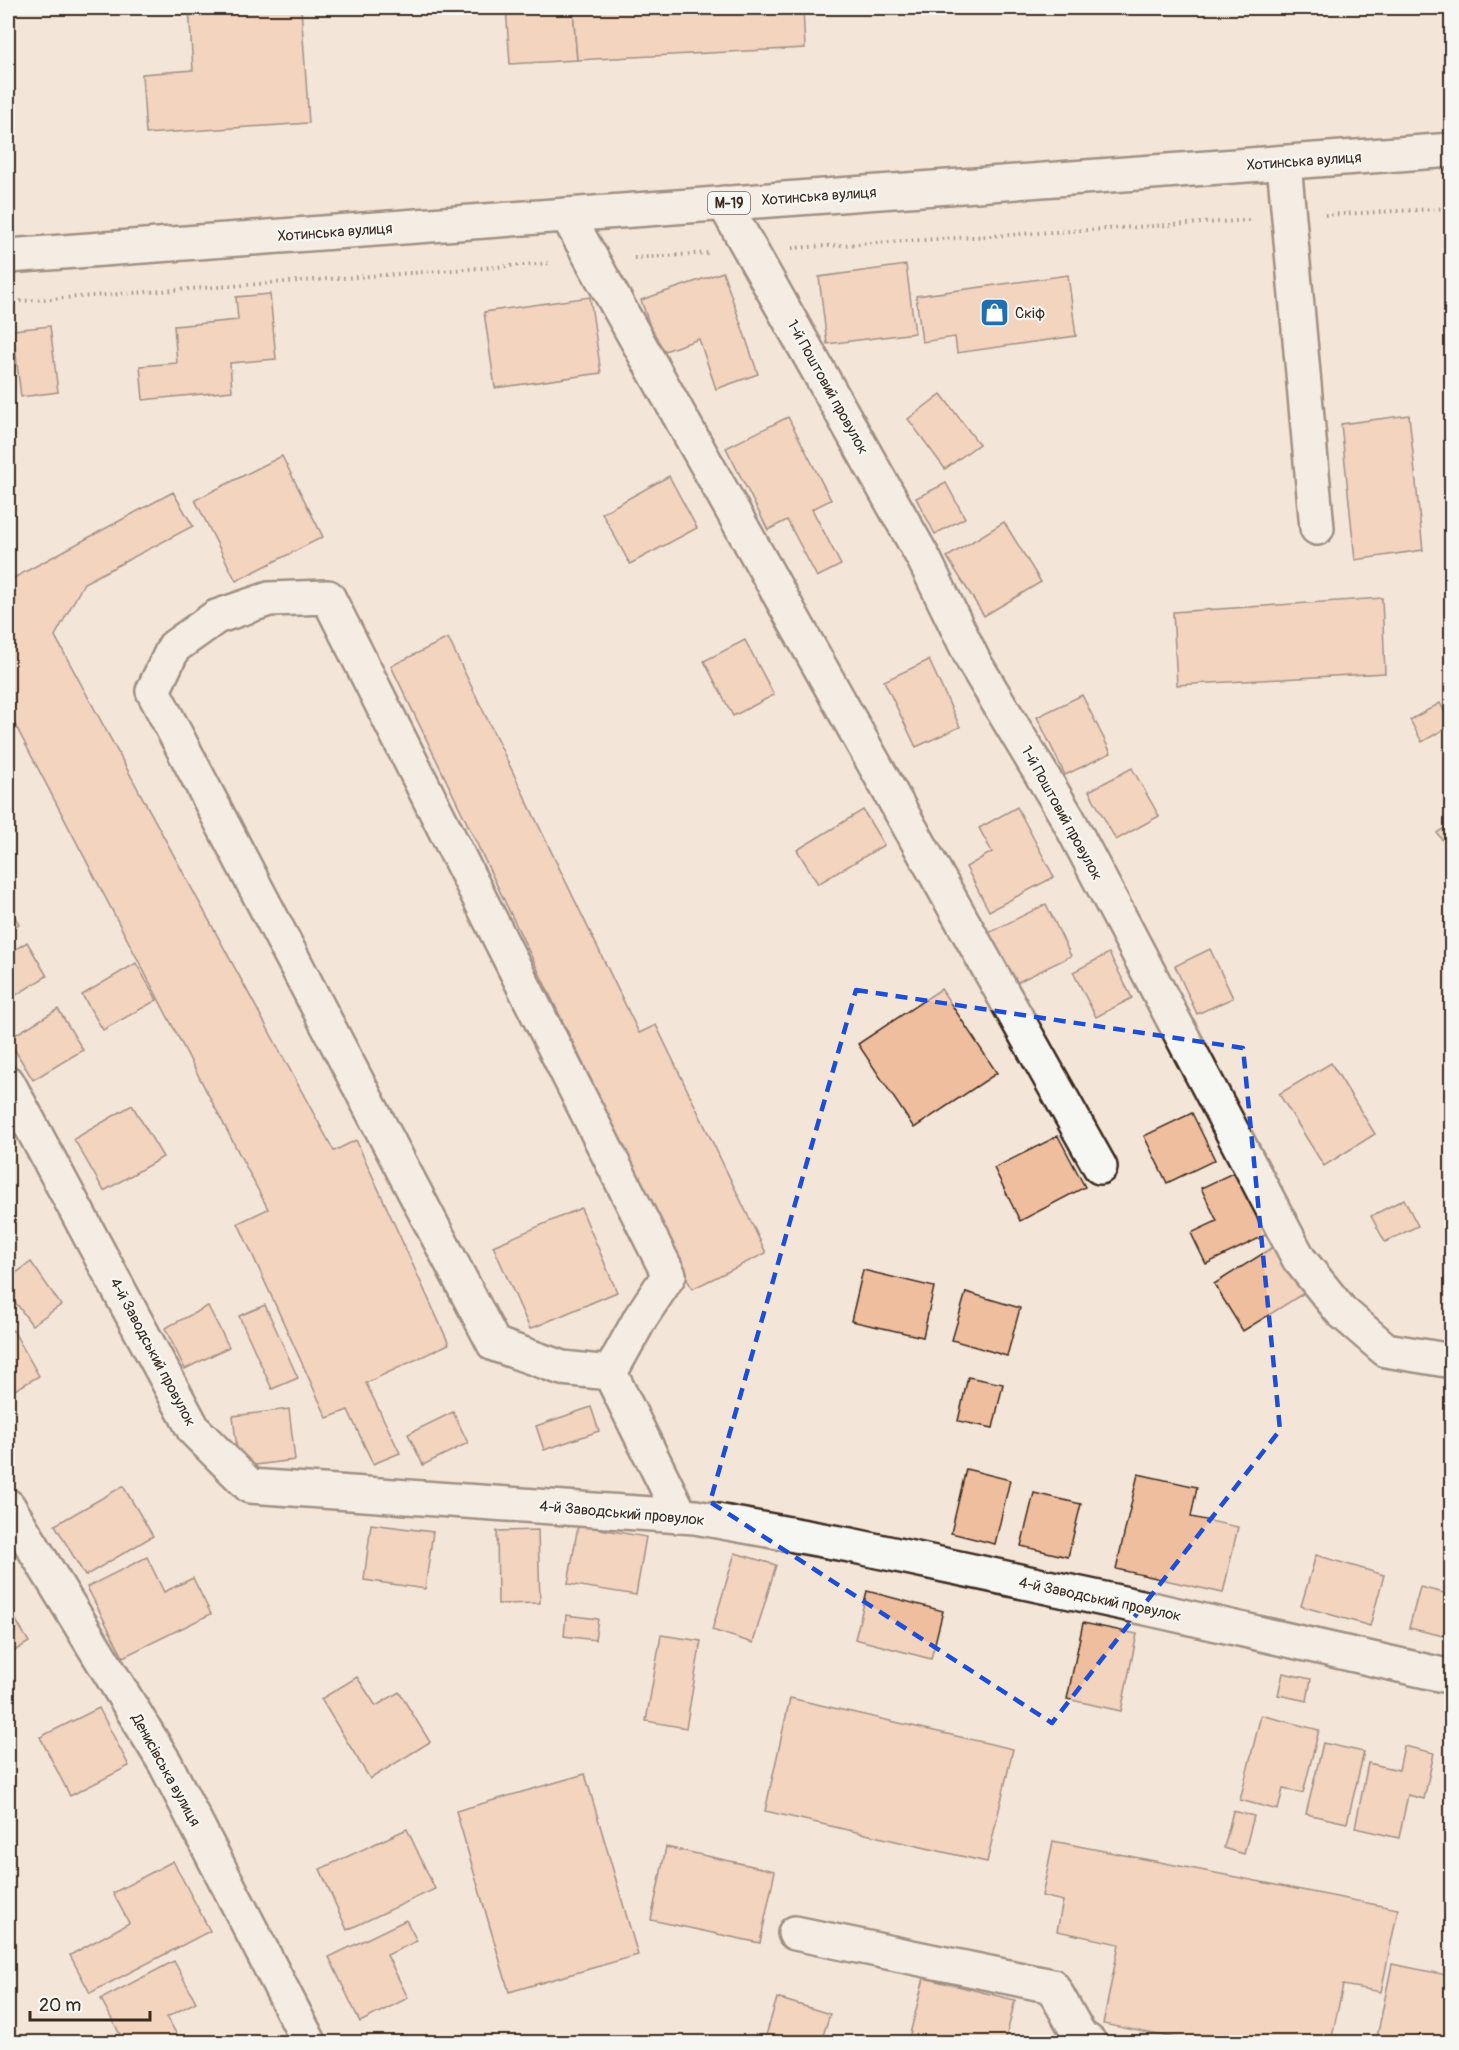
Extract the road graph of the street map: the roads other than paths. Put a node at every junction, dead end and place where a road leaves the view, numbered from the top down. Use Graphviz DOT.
graph roads {
  1 [pos="1452,150"];
  2 [pos="1284,163"];
  3 [pos="724,203"];
  4 [pos="567,215"];
  5 [pos="8,256"];
  6 [pos="1317,528"];
  7 [pos="8,1083"];
  8 [pos="1100,1167"];
  9 [pos="1452,1361"];
  10 [pos="610,1373"];
  11 [pos="8,1506"];
  12 [pos="681,1516"];
  13 [pos="1452,1677"];
  14 [pos="795,1933"];
  15 [pos="309,2043"];
  16 [pos="1089,2043"];
  1 -- 2 [label="main road, Хотинська вулиця / М-19"];
  2 -- 3 [label="main road, Хотинська вулиця / М-19"];
  2 -- 6 [label="main road"];
  3 -- 4 [label="main road, Хотинська вулиця / М-19"];
  3 -- 9 [label="main road, 1-й Поштовий провулок"];
  4 -- 5 [label="main road, Хотинська вулиця / М-19"];
  4 -- 8 [label="main road"];
  7 -- 12 [label="main road, 4-й Заводський провулок"];
  10 -- 10 [label="main road"];
  10 -- 12 [label="main road"];
  11 -- 15 [label="main road, Денисівська вулиця"];
  12 -- 13 [label="main road, 4-й Заводський провулок"];
  14 -- 16 [label="main road"];
}
